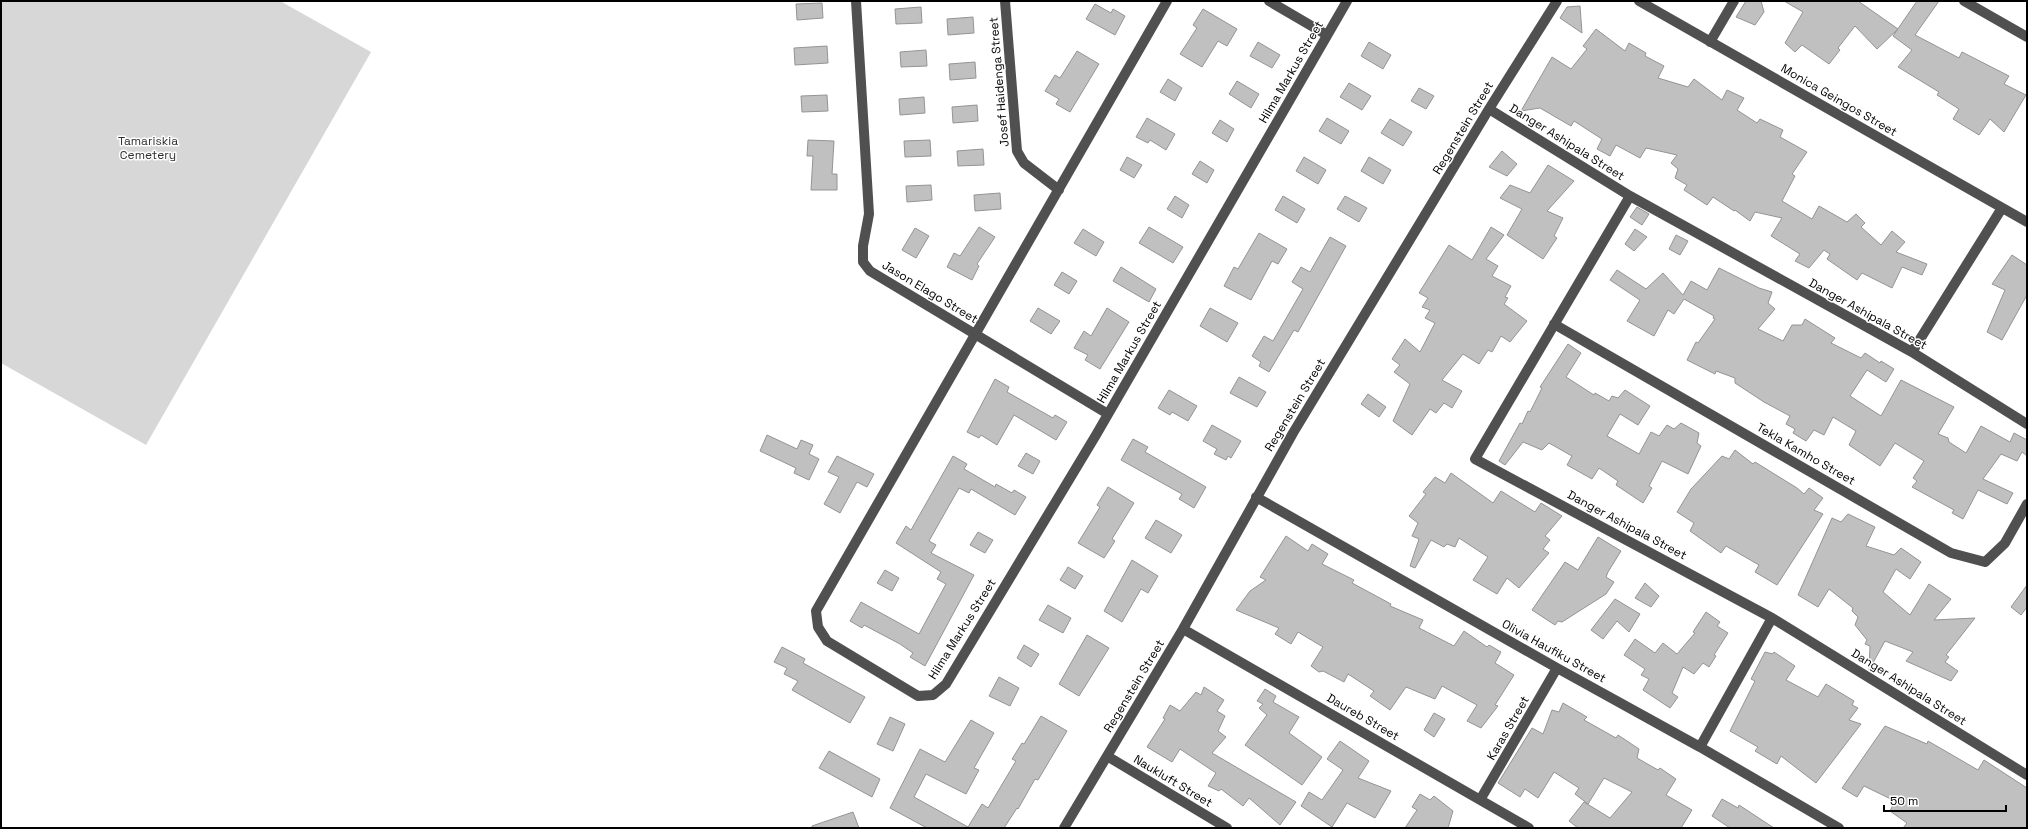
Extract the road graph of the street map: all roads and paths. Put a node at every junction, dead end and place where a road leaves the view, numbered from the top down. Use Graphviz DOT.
graph roads {
  1 [pos="856,1"];
  2 [pos="1005,1"];
  3 [pos="1167,1"];
  4 [pos="1269,1"];
  5 [pos="1347,1"];
  6 [pos="1557,1"];
  7 [pos="1639,1"];
  8 [pos="1734,1"];
  9 [pos="1964,1"];
  10 [pos="1327,35"];
  11 [pos="2027,37"];
  12 [pos="1710,42"];
  13 [pos="1489,109"];
  14 [pos="1058,190"];
  15 [pos="1630,196"];
  16 [pos="2002,208"];
  17 [pos="2027,222"];
  18 [pos="1554,324"];
  19 [pos="975,335"];
  20 [pos="1912,352"];
  21 [pos="1108,414"];
  22 [pos="2027,424"];
  23 [pos="1256,497"];
  24 [pos="2027,504"];
  25 [pos="1772,618"];
  26 [pos="1183,629"];
  27 [pos="1558,668"];
  28 [pos="1700,746"];
  29 [pos="1107,756"];
  30 [pos="2027,775"];
  31 [pos="1480,800"];
  32 [pos="1824,824"];
  33 [pos="1064,828"];
  34 [pos="1227,828"];
  35 [pos="1529,828"];
  36 [pos="1839,828"];
  1 -- 19 [label="street, Jason Elago Street"];
  2 -- 14 [label="street, Josef Haidenga Street"];
  3 -- 14 [label="street, Hilma Markus Street"];
  4 -- 10 [label="street"];
  5 -- 10 [label="street, Hilma Markus Street"];
  6 -- 13 [label="street, Regenstein Street"];
  7 -- 12 [label="street, Monica Geingos Street"];
  8 -- 12 [label="street"];
  9 -- 11 [label="street"];
  10 -- 21 [label="street, Hilma Markus Street"];
  12 -- 16 [label="street, Monica Geingos Street"];
  13 -- 15 [label="street, Danger Ashipala Street"];
  13 -- 23 [label="street, Regenstein Street"];
  14 -- 19 [label="street, Hilma Markus Street"];
  15 -- 18 [label="street, Danger Ashipala Street"];
  15 -- 20 [label="street, Danger Ashipala Street"];
  16 -- 17 [label="street, Monica Geingos Street"];
  16 -- 20 [label="street"];
  18 -- 24 [label="street, Tekla Kamho Street"];
  18 -- 25 [label="street, Danger Ashipala Street"];
  19 -- 21 [label="street, Jason Elago Street"];
  19 -- 21 [label="street, Hilma Markus Street"];
  20 -- 22 [label="street, Danger Ashipala Street"];
  23 -- 26 [label="street, Regenstein Street"];
  23 -- 27 [label="street, Olivia Haufiku Street"];
  25 -- 28 [label="street"];
  25 -- 30 [label="street, Danger Ashipala Street"];
  26 -- 29 [label="street, Regenstein Street"];
  26 -- 31 [label="street, Daureb Street"];
  27 -- 28 [label="street, Olivia Haufiku Street"];
  27 -- 31 [label="street, Karas Street"];
  28 -- 32 [label="street, Olivia Haufiku Street"];
  29 -- 33 [label="street, Regenstein Street"];
  29 -- 34 [label="street, Naukluft Street"];
  31 -- 35 [label="street, Daureb Street"];
  32 -- 36 [label="street, Olivia Haufiku Street"];
}
